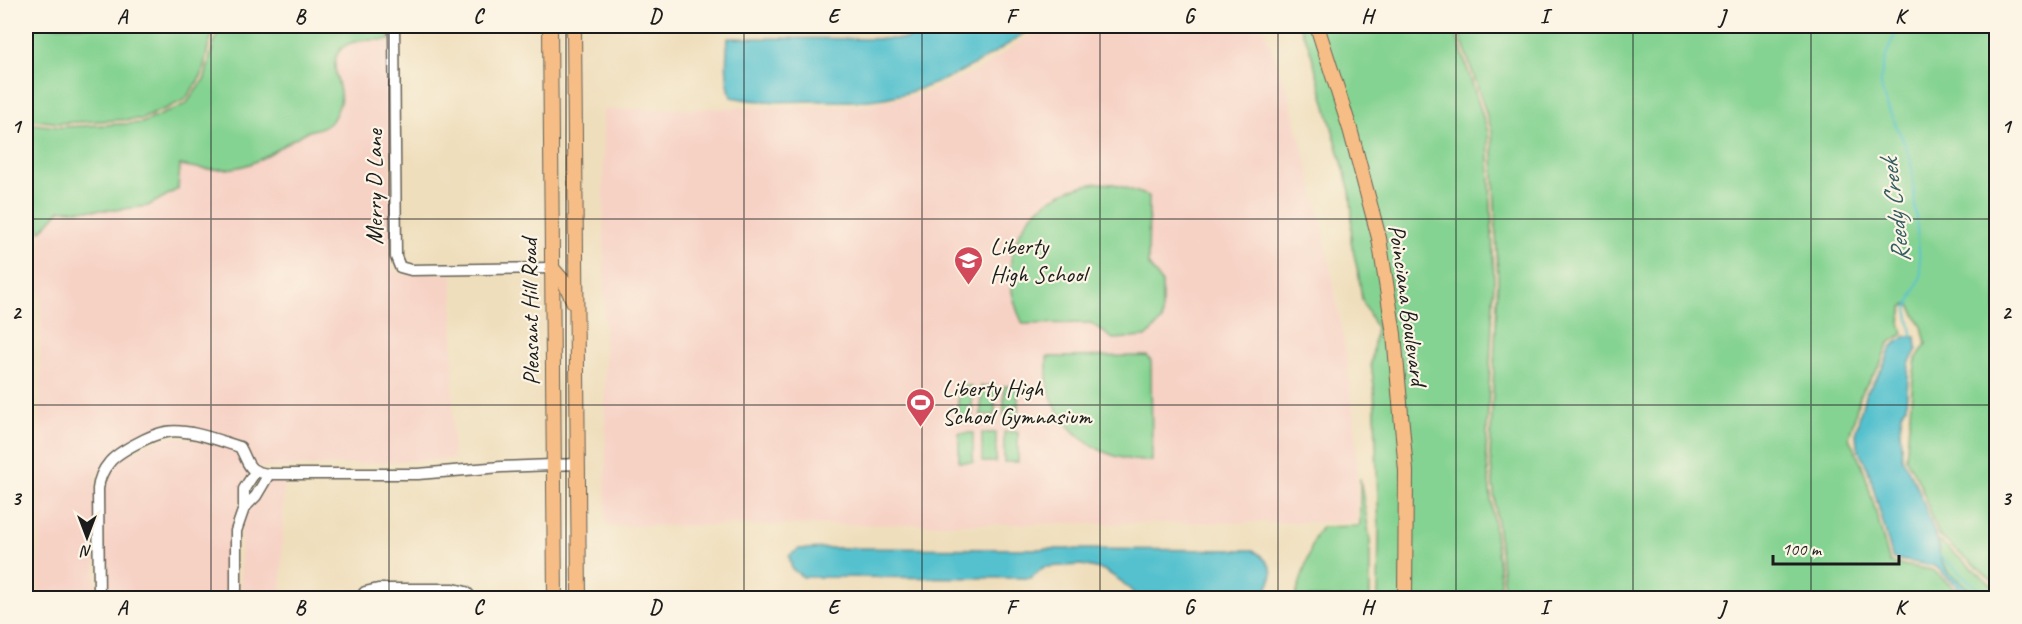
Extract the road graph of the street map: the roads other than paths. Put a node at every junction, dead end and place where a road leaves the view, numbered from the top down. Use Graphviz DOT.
graph roads {
  1 [pos="394,26"];
  2 [pos="550,26"];
  3 [pos="574,26"];
  4 [pos="1317,26"];
  5 [pos="552,268"];
  6 [pos="577,310"];
  7 [pos="578,464"];
  8 [pos="554,465"];
  9 [pos="255,472"];
  10 [pos="269,474"];
  11 [pos="244,508"];
  12 [pos="99,598"];
  13 [pos="236,598"];
  14 [pos="360,598"];
  15 [pos="472,598"];
  16 [pos="555,598"];
  17 [pos="579,598"];
  18 [pos="1406,598"];
  1 -- 5 [label="street, Merry D Lane"];
  2 -- 5 [label="main road, Pleasant Hill Road"];
  3 -- 6 [label="main road, Pleasant Hill Road"];
  4 -- 18 [label="main road, Poinciana Boulevard"];
  5 -- 6 [label="main road"];
  5 -- 8 [label="main road, Pleasant Hill Road"];
  6 -- 7 [label="main road, Pleasant Hill Road"];
  7 -- 8 [label="street"];
  7 -- 17 [label="main road, Pleasant Hill Road"];
  8 -- 10 [label="street"];
  8 -- 16 [label="main road, Pleasant Hill Road"];
  9 -- 10 [label="street"];
  9 -- 11 [label="street"];
  9 -- 12 [label="street"];
  10 -- 11 [label="street"];
  11 -- 13 [label="street"];
  14 -- 15 [label="street"];
}
